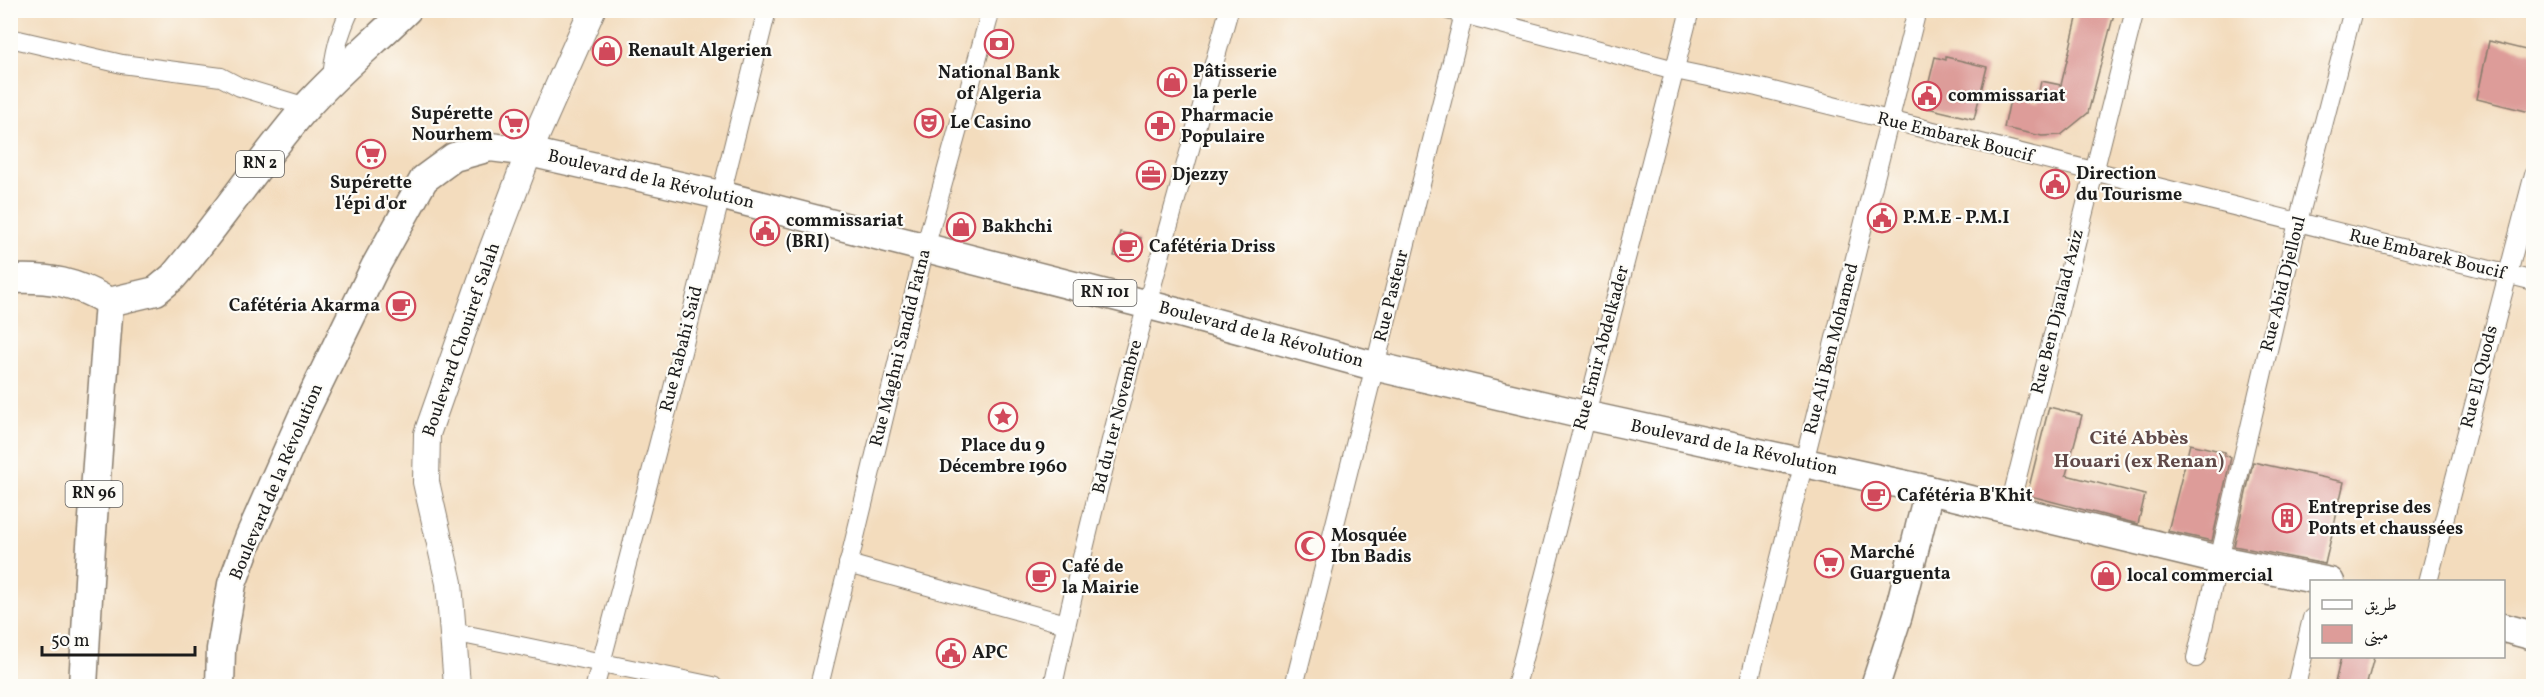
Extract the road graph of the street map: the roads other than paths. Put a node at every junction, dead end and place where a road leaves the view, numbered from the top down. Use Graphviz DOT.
graph roads {
  1 [pos="350,10"];
  2 [pos="407,10"];
  3 [pos="592,10"];
  4 [pos="766,10"];
  5 [pos="991,10"];
  6 [pos="1229,10"];
  7 [pos="1690,10"];
  8 [pos="1917,10"];
  9 [pos="2134,10"];
  10 [pos="2353,10"];
  11 [pos="1459,12"];
  12 [pos="10,38"];
  13 [pos="1675,70"];
  14 [pos="332,79"];
  15 [pos="307,107"];
  16 [pos="1889,122"];
  17 [pos="529,152"];
  18 [pos="2094,171"];
  19 [pos="2534,174"];
  20 [pos="720,195"];
  21 [pos="2298,222"];
  22 [pos="925,248"];
  23 [pos="2506,276"];
  24 [pos="10,279"];
  25 [pos="2534,281"];
  26 [pos="109,302"];
  27 [pos="1145,313"];
  28 [pos="1374,366"];
  29 [pos="1584,415"];
  30 [pos="1804,463"];
  31 [pos="1929,490"];
  32 [pos="2009,509"];
  33 [pos="2219,560"];
  34 [pos="849,564"];
  35 [pos="2318,580"];
  36 [pos="2429,580"];
  37 [pos="1066,624"];
  38 [pos="2310,627"];
  39 [pos="2505,628"];
  40 [pos="453,632"];
  41 [pos="2534,636"];
  42 [pos="2196,658"];
  43 [pos="601,663"];
  44 [pos="83,687"];
  45 [pos="220,687"];
  46 [pos="457,687"];
  47 [pos="595,687"];
  48 [pos="713,687"];
  49 [pos="819,687"];
  50 [pos="1053,687"];
  51 [pos="1294,687"];
  52 [pos="1516,687"];
  53 [pos="1748,687"];
  54 [pos="1875,687"];
  55 [pos="2296,687"];
  1 -- 14 [label="street"];
  2 -- 14 [label="main road, RN 2"];
  3 -- 17 [label="main road, Boulevard Chouiref Salah"];
  4 -- 20 [label="street, Rue Rabahi Said"];
  5 -- 22 [label="street, Rue Maghni Sandid Fatna"];
  6 -- 27 [label="street, Bd du 1er Novembre"];
  7 -- 13 [label="street, Rue Emir Abdelkader"];
  8 -- 16 [label="street, Rue Ali Ben Mohamed"];
  9 -- 18 [label="street, Rue Ben Djaalad Aziz"];
  10 -- 21 [label="street, Rue Abid Djelloul"];
  11 -- 13 [label="street, Rue Embarek Boucif"];
  11 -- 28 [label="street, Rue Pasteur"];
  12 -- 15 [label="street"];
  13 -- 16 [label="street, Rue Embarek Boucif"];
  13 -- 29 [label="street, Rue Emir Abdelkader"];
  14 -- 15 [label="main road, RN 2"];
  15 -- 26 [label="main road, RN 2"];
  16 -- 18 [label="street, Rue Embarek Boucif"];
  16 -- 30 [label="street, Rue Ali Ben Mohamed"];
  17 -- 20 [label="main road, Boulevard de la Révolution / RN 101"];
  17 -- 40 [label="main road, Boulevard Chouiref Salah"];
  17 -- 45 [label="main road, Boulevard de la Révolution / RN 101"];
  18 -- 21 [label="street, Rue Embarek Boucif"];
  18 -- 32 [label="street, Rue Ben Djaalad Aziz"];
  19 -- 23 [label="street, Rue El Quods"];
  20 -- 22 [label="main road, Boulevard de la Révolution / RN 101"];
  20 -- 43 [label="street, Rue Rabahi Said"];
  21 -- 23 [label="street, Rue Embarek Boucif"];
  21 -- 33 [label="street, Rue Abid Djelloul"];
  22 -- 27 [label="main road, Boulevard de la Révolution / RN 101"];
  22 -- 34 [label="street, Rue Maghni Sandid Fatna"];
  23 -- 25 [label="street, Rue Embarek Boucif"];
  23 -- 36 [label="street, Rue El Quods"];
  24 -- 26 [label="main road"];
  26 -- 44 [label="main road, RN 96"];
  27 -- 28 [label="main road, Boulevard de la Révolution / RN 101"];
  27 -- 37 [label="street, Bd du 1er Novembre"];
  28 -- 29 [label="main road, Boulevard de la Révolution / RN 101"];
  28 -- 51 [label="street, Rue Pasteur"];
  29 -- 30 [label="main road, Boulevard de la Révolution / RN 101"];
  29 -- 52 [label="street, Rue Emir Abdelkader"];
  30 -- 31 [label="main road, Boulevard de la Révolution / RN 101"];
  30 -- 53 [label="street, Rue Ali Ben Mohamed"];
  31 -- 32 [label="main road, Boulevard de la Révolution / RN 101"];
  31 -- 54 [label="main road"];
  32 -- 33 [label="main road, Boulevard de la Révolution / RN 101"];
  33 -- 35 [label="main road, Boulevard de la Révolution / RN 101"];
  33 -- 42 [label="street, Rue Abid Djelloul"];
  34 -- 37 [label="street"];
  34 -- 49 [label="street, Rue Maghni Sandid Fatna"];
  37 -- 50 [label="street, Bd du 1er Novembre"];
  38 -- 55 [label="street"];
  39 -- 41 [label="main road"];
  40 -- 43 [label="street"];
  40 -- 46 [label="main road, Boulevard Chouiref Salah"];
  43 -- 47 [label="street, Rue Rabahi Said"];
  43 -- 48 [label="street"];
}
